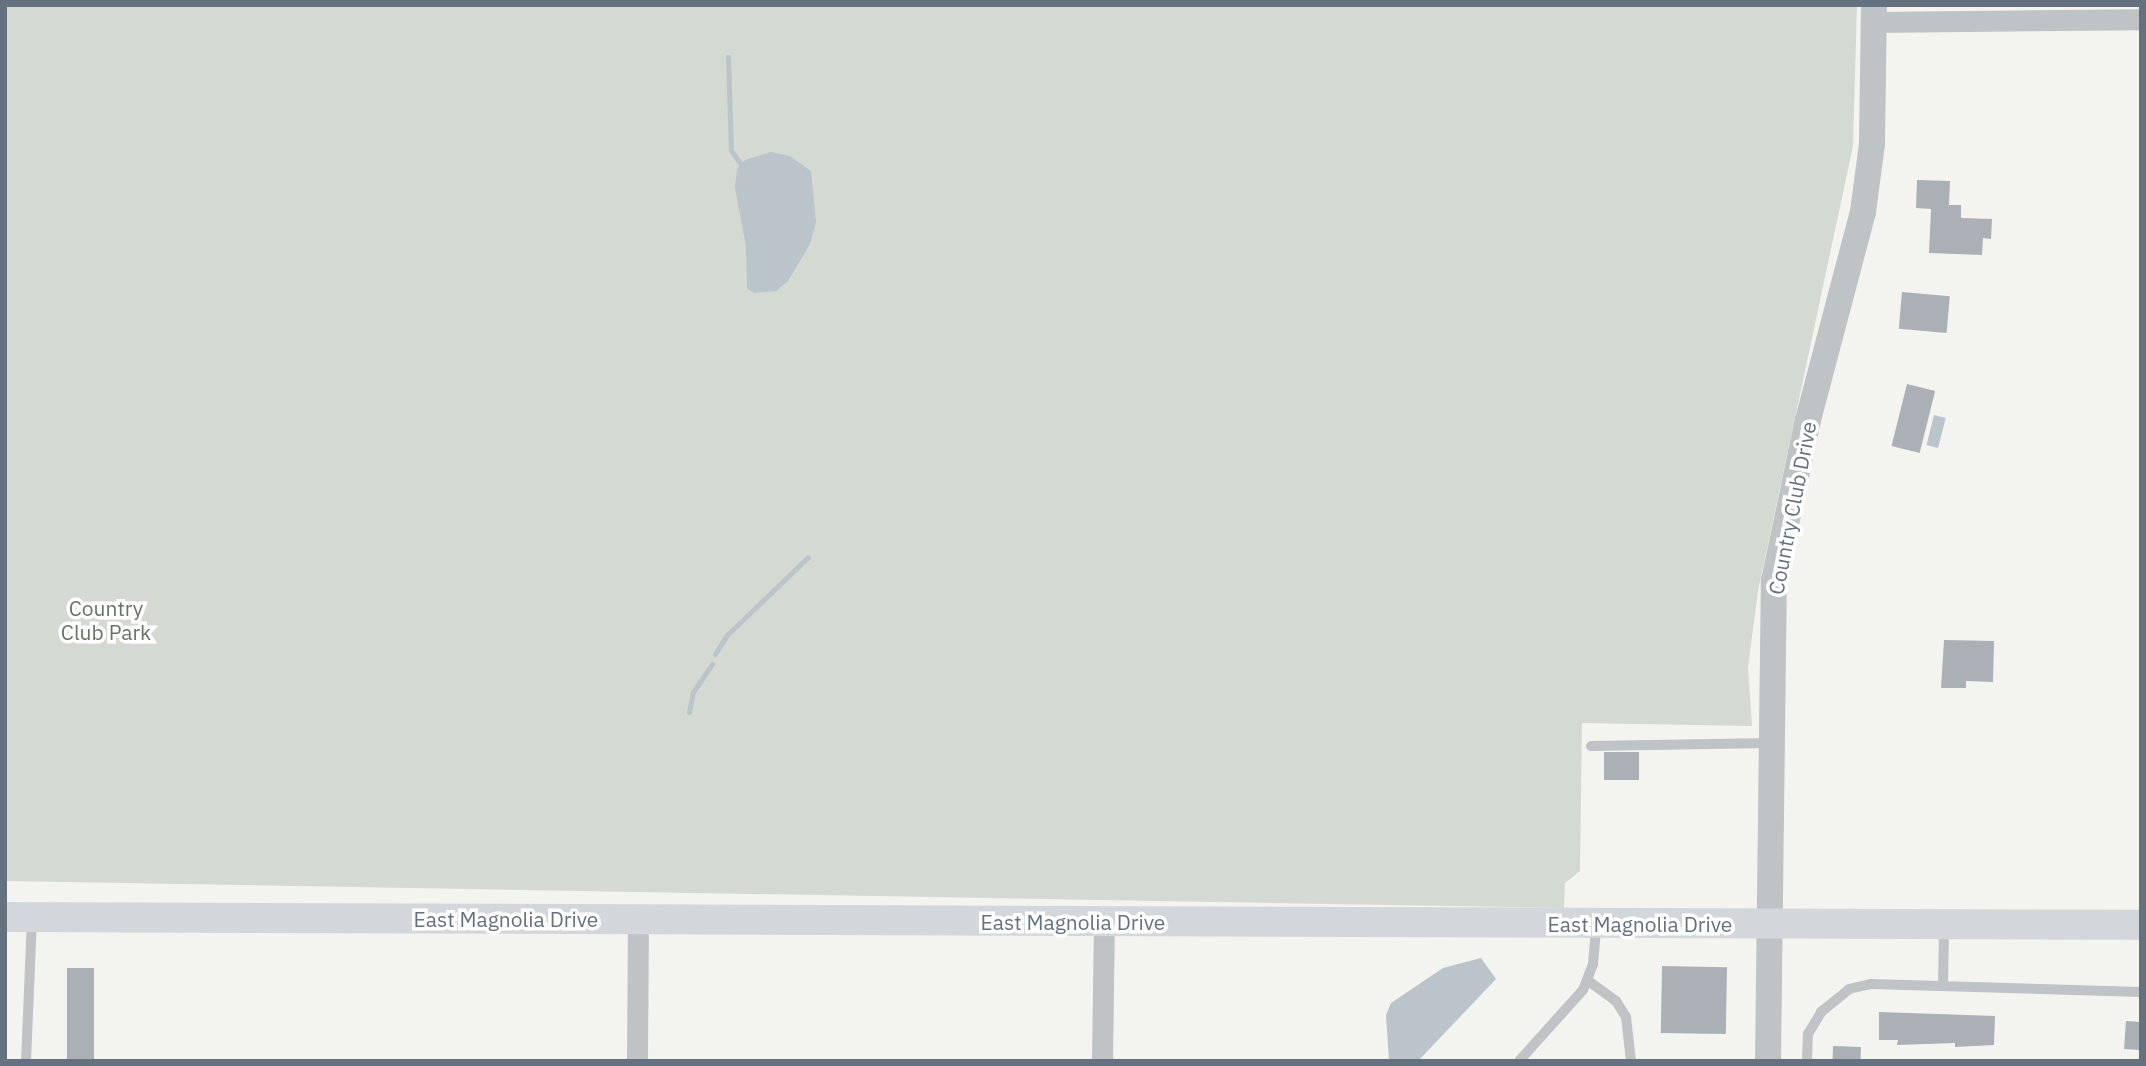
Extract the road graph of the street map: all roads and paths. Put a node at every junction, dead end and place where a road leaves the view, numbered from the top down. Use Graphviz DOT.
graph roads {
  1 [pos="1874,13"];
  2 [pos="2141,19"];
  3 [pos="1770,743"];
  4 [pos="1591,746"];
  5 [pos="18,917"];
  6 [pos="638,919"];
  7 [pos="1104,922"];
  8 [pos="1596,923"];
  9 [pos="1770,924"];
  10 [pos="1944,924"];
  11 [pos="2141,925"];
  12 [pos="1587,980"];
  13 [pos="1943,986"];
  14 [pos="2141,992"];
  15 [pos="26,1061"];
  16 [pos="637,1061"];
  17 [pos="1102,1061"];
  18 [pos="1519,1061"];
  19 [pos="1631,1061"];
  20 [pos="1768,1061"];
  21 [pos="1807,1061"];
  1 -- 2 [label="street"];
  1 -- 3 [label="street, Country Club Drive"];
  3 -- 4 [label="lane"];
  3 -- 9 [label="street, Country Club Drive"];
  5 -- 6 [label="main road, East Magnolia Drive"];
  5 -- 15 [label="lane"];
  6 -- 7 [label="main road, East Magnolia Drive"];
  6 -- 16 [label="street"];
  7 -- 8 [label="main road, East Magnolia Drive"];
  7 -- 17 [label="street"];
  8 -- 9 [label="main road, East Magnolia Drive"];
  8 -- 12 [label="lane"];
  9 -- 10 [label="main road, East Magnolia Drive"];
  9 -- 20 [label="street, Country Club Drive"];
  10 -- 11 [label="main road, East Magnolia Drive"];
  10 -- 13 [label="lane"];
  12 -- 18 [label="lane"];
  12 -- 19 [label="lane"];
  13 -- 14 [label="lane"];
  13 -- 21 [label="lane"];
}
